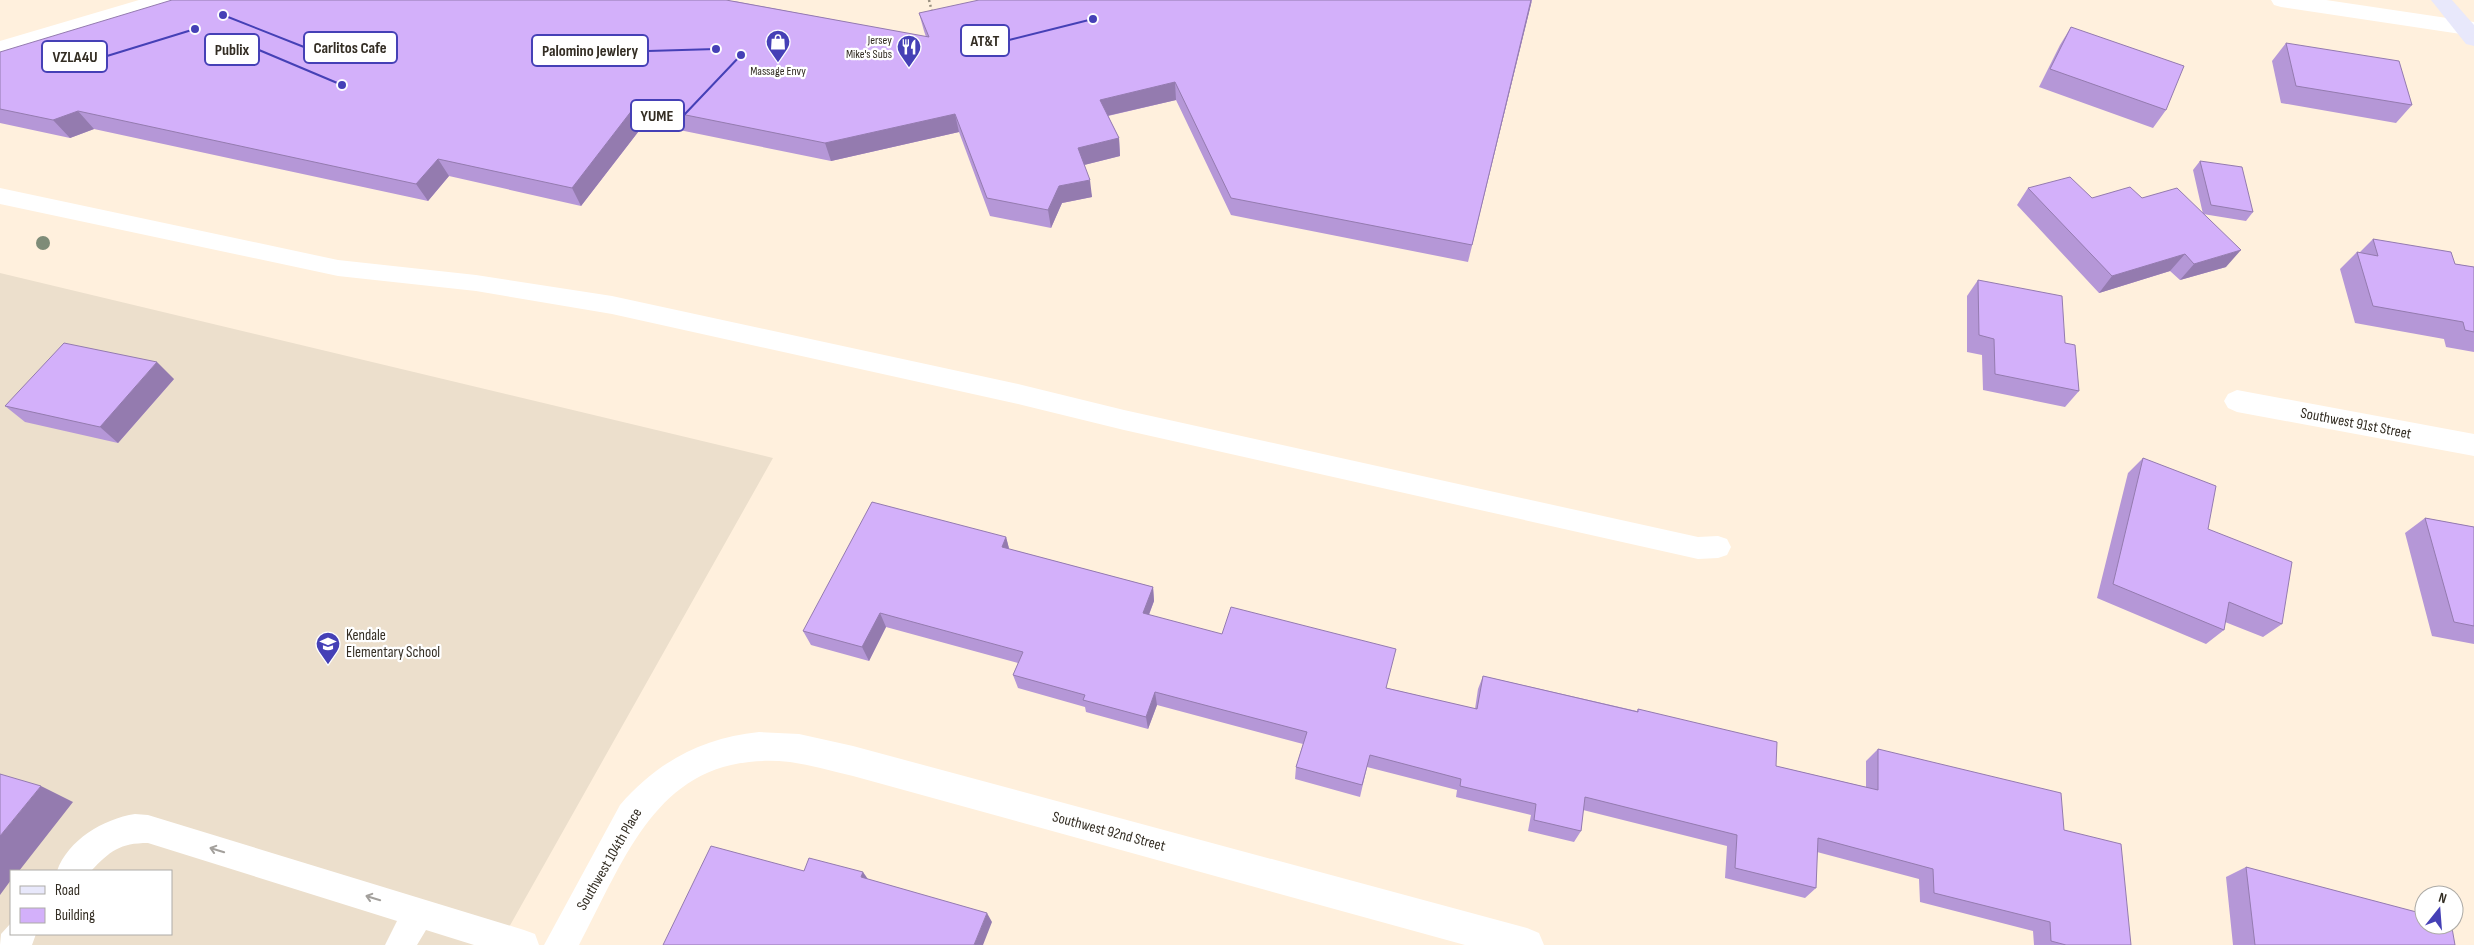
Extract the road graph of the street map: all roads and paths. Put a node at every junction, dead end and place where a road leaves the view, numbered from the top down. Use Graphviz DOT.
graph roads {
  1 [pos="160,0"];
  2 [pos="929,0"];
  3 [pos="2281,0"];
  4 [pos="2441,0"];
  5 [pos="934,18"];
  6 [pos="2471,32"];
  7 [pos="0,48"];
  8 [pos="0,196"];
  9 [pos="2237,401"];
  10 [pos="2474,445"];
  11 [pos="1718,548"];
  12 [pos="690,764"];
  13 [pos="73,870"];
  14 [pos="419,912"];
  15 [pos="20,935"];
  16 [pos="12,945"];
  17 [pos="400,945"];
  18 [pos="524,945"];
  19 [pos="561,945"];
  20 [pos="1528,945"];
  1 -- 7 [label="lane"];
  2 -- 5 [label="path"];
  3 -- 6 [label="street"];
  4 -- 6 [label="street"];
  8 -- 11 [label="lane"];
  9 -- 10 [label="street, Southwest 91st Street"];
  12 -- 19 [label="street, Southwest 104th Place"];
  12 -- 20 [label="street, Southwest 92nd Street"];
  14 -- 13 [label="lane, one-way"];
  14 -- 17 [label="lane"];
  14 -- 18 [label="lane"];
  15 -- 16 [label="lane"];
}
